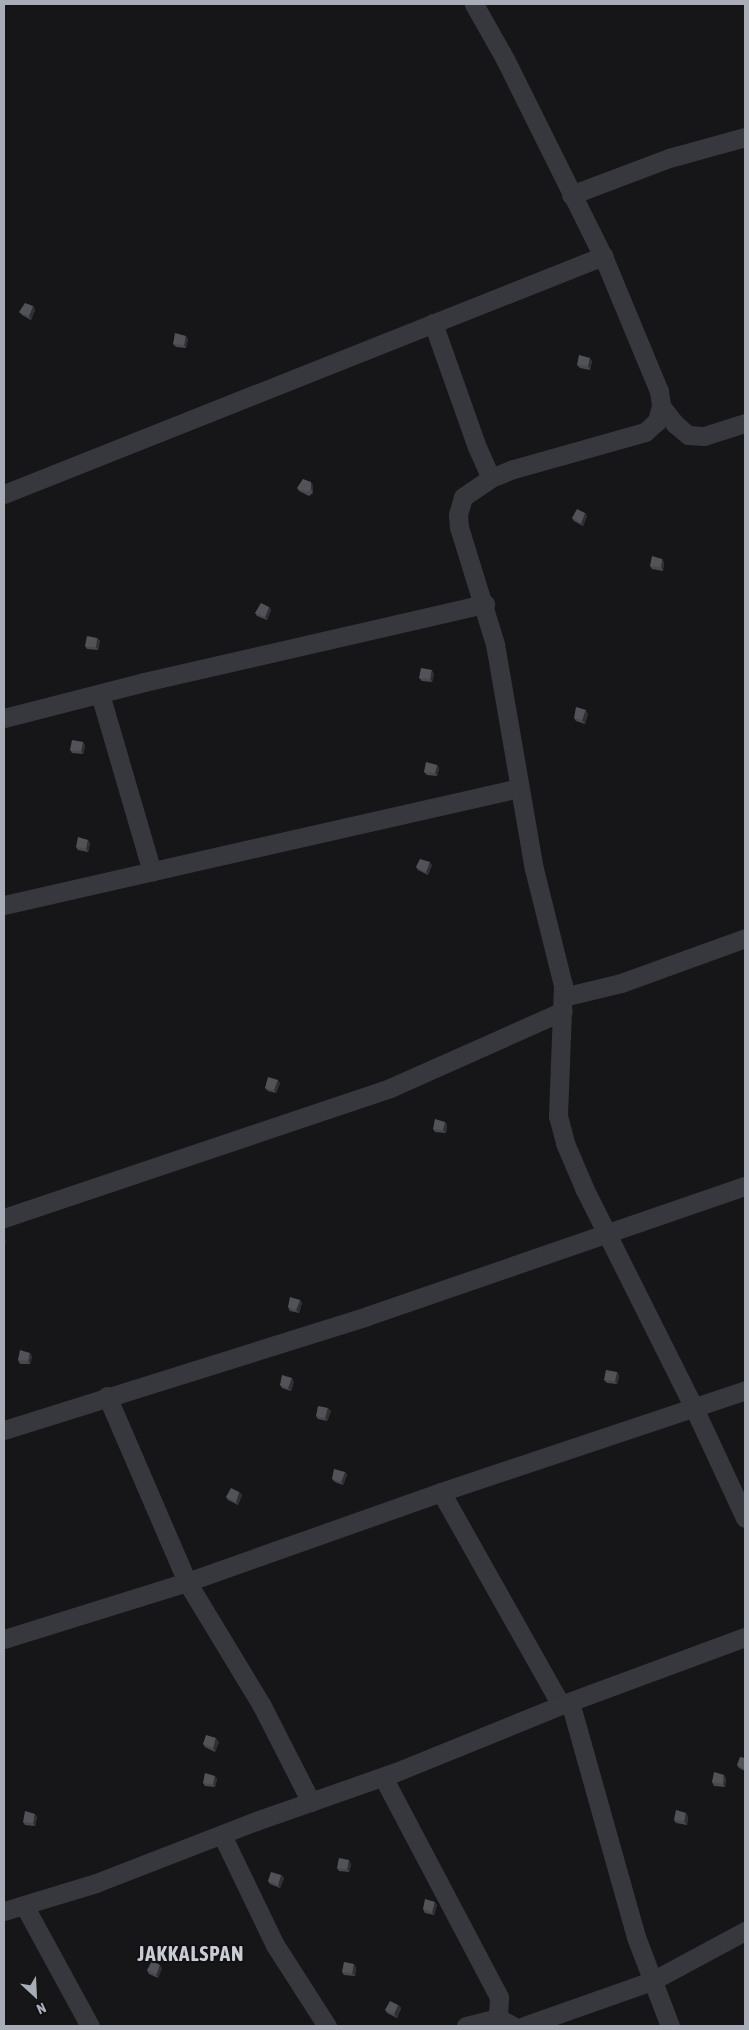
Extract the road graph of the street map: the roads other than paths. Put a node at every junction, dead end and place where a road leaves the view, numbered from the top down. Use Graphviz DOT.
graph roads {
  1 [pos="474,4"];
  2 [pos="745,137"];
  3 [pos="571,195"];
  4 [pos="602,256"];
  5 [pos="433,323"];
  6 [pos="661,406"];
  7 [pos="745,423"];
  8 [pos="491,478"];
  9 [pos="4,494"];
  10 [pos="485,604"];
  11 [pos="100,694"];
  12 [pos="4,718"];
  13 [pos="519,788"];
  14 [pos="152,872"];
  15 [pos="4,905"];
  16 [pos="745,938"];
  17 [pos="563,1004"];
  18 [pos="745,1186"];
  19 [pos="4,1218"];
  20 [pos="606,1232"];
  21 [pos="745,1390"];
  22 [pos="107,1396"];
  23 [pos="694,1408"];
  24 [pos="4,1430"];
  25 [pos="441,1492"];
  26 [pos="745,1518"];
  27 [pos="187,1582"];
  28 [pos="745,1637"];
  29 [pos="4,1639"];
  30 [pos="566,1704"];
  31 [pos="383,1777"];
  32 [pos="311,1802"];
  33 [pos="222,1835"];
  34 [pos="25,1907"];
  35 [pos="4,1912"];
  36 [pos="745,1932"];
  37 [pos="652,1981"];
  38 [pos="506,2022"];
  39 [pos="90,2026"];
  40 [pos="327,2026"];
  41 [pos="466,2026"];
  42 [pos="524,2026"];
  43 [pos="670,2026"];
  1 -- 3 [label="street"];
  2 -- 3 [label="street"];
  3 -- 4 [label="street"];
  4 -- 5 [label="street"];
  4 -- 6 [label="street"];
  5 -- 8 [label="street"];
  5 -- 9 [label="street"];
  6 -- 7 [label="street"];
  6 -- 8 [label="street"];
  8 -- 10 [label="street"];
  10 -- 11 [label="street"];
  10 -- 13 [label="street"];
  11 -- 12 [label="street"];
  11 -- 14 [label="street"];
  13 -- 14 [label="street"];
  13 -- 17 [label="street"];
  14 -- 15 [label="street"];
  16 -- 17 [label="street"];
  17 -- 19 [label="street"];
  17 -- 20 [label="street"];
  18 -- 20 [label="street"];
  20 -- 22 [label="street"];
  20 -- 23 [label="street"];
  21 -- 23 [label="street"];
  22 -- 24 [label="street"];
  22 -- 27 [label="street"];
  23 -- 25 [label="street"];
  23 -- 26 [label="street"];
  25 -- 27 [label="street"];
  25 -- 30 [label="street"];
  27 -- 29 [label="street"];
  27 -- 32 [label="street"];
  28 -- 30 [label="street"];
  30 -- 31 [label="street"];
  30 -- 37 [label="street"];
  31 -- 32 [label="street"];
  31 -- 38 [label="street"];
  32 -- 33 [label="street"];
  33 -- 34 [label="street"];
  33 -- 40 [label="street"];
  34 -- 35 [label="street"];
  34 -- 39 [label="street"];
  36 -- 37 [label="street"];
  37 -- 42 [label="street"];
  37 -- 43 [label="street"];
  38 -- 41 [label="street"];
}
